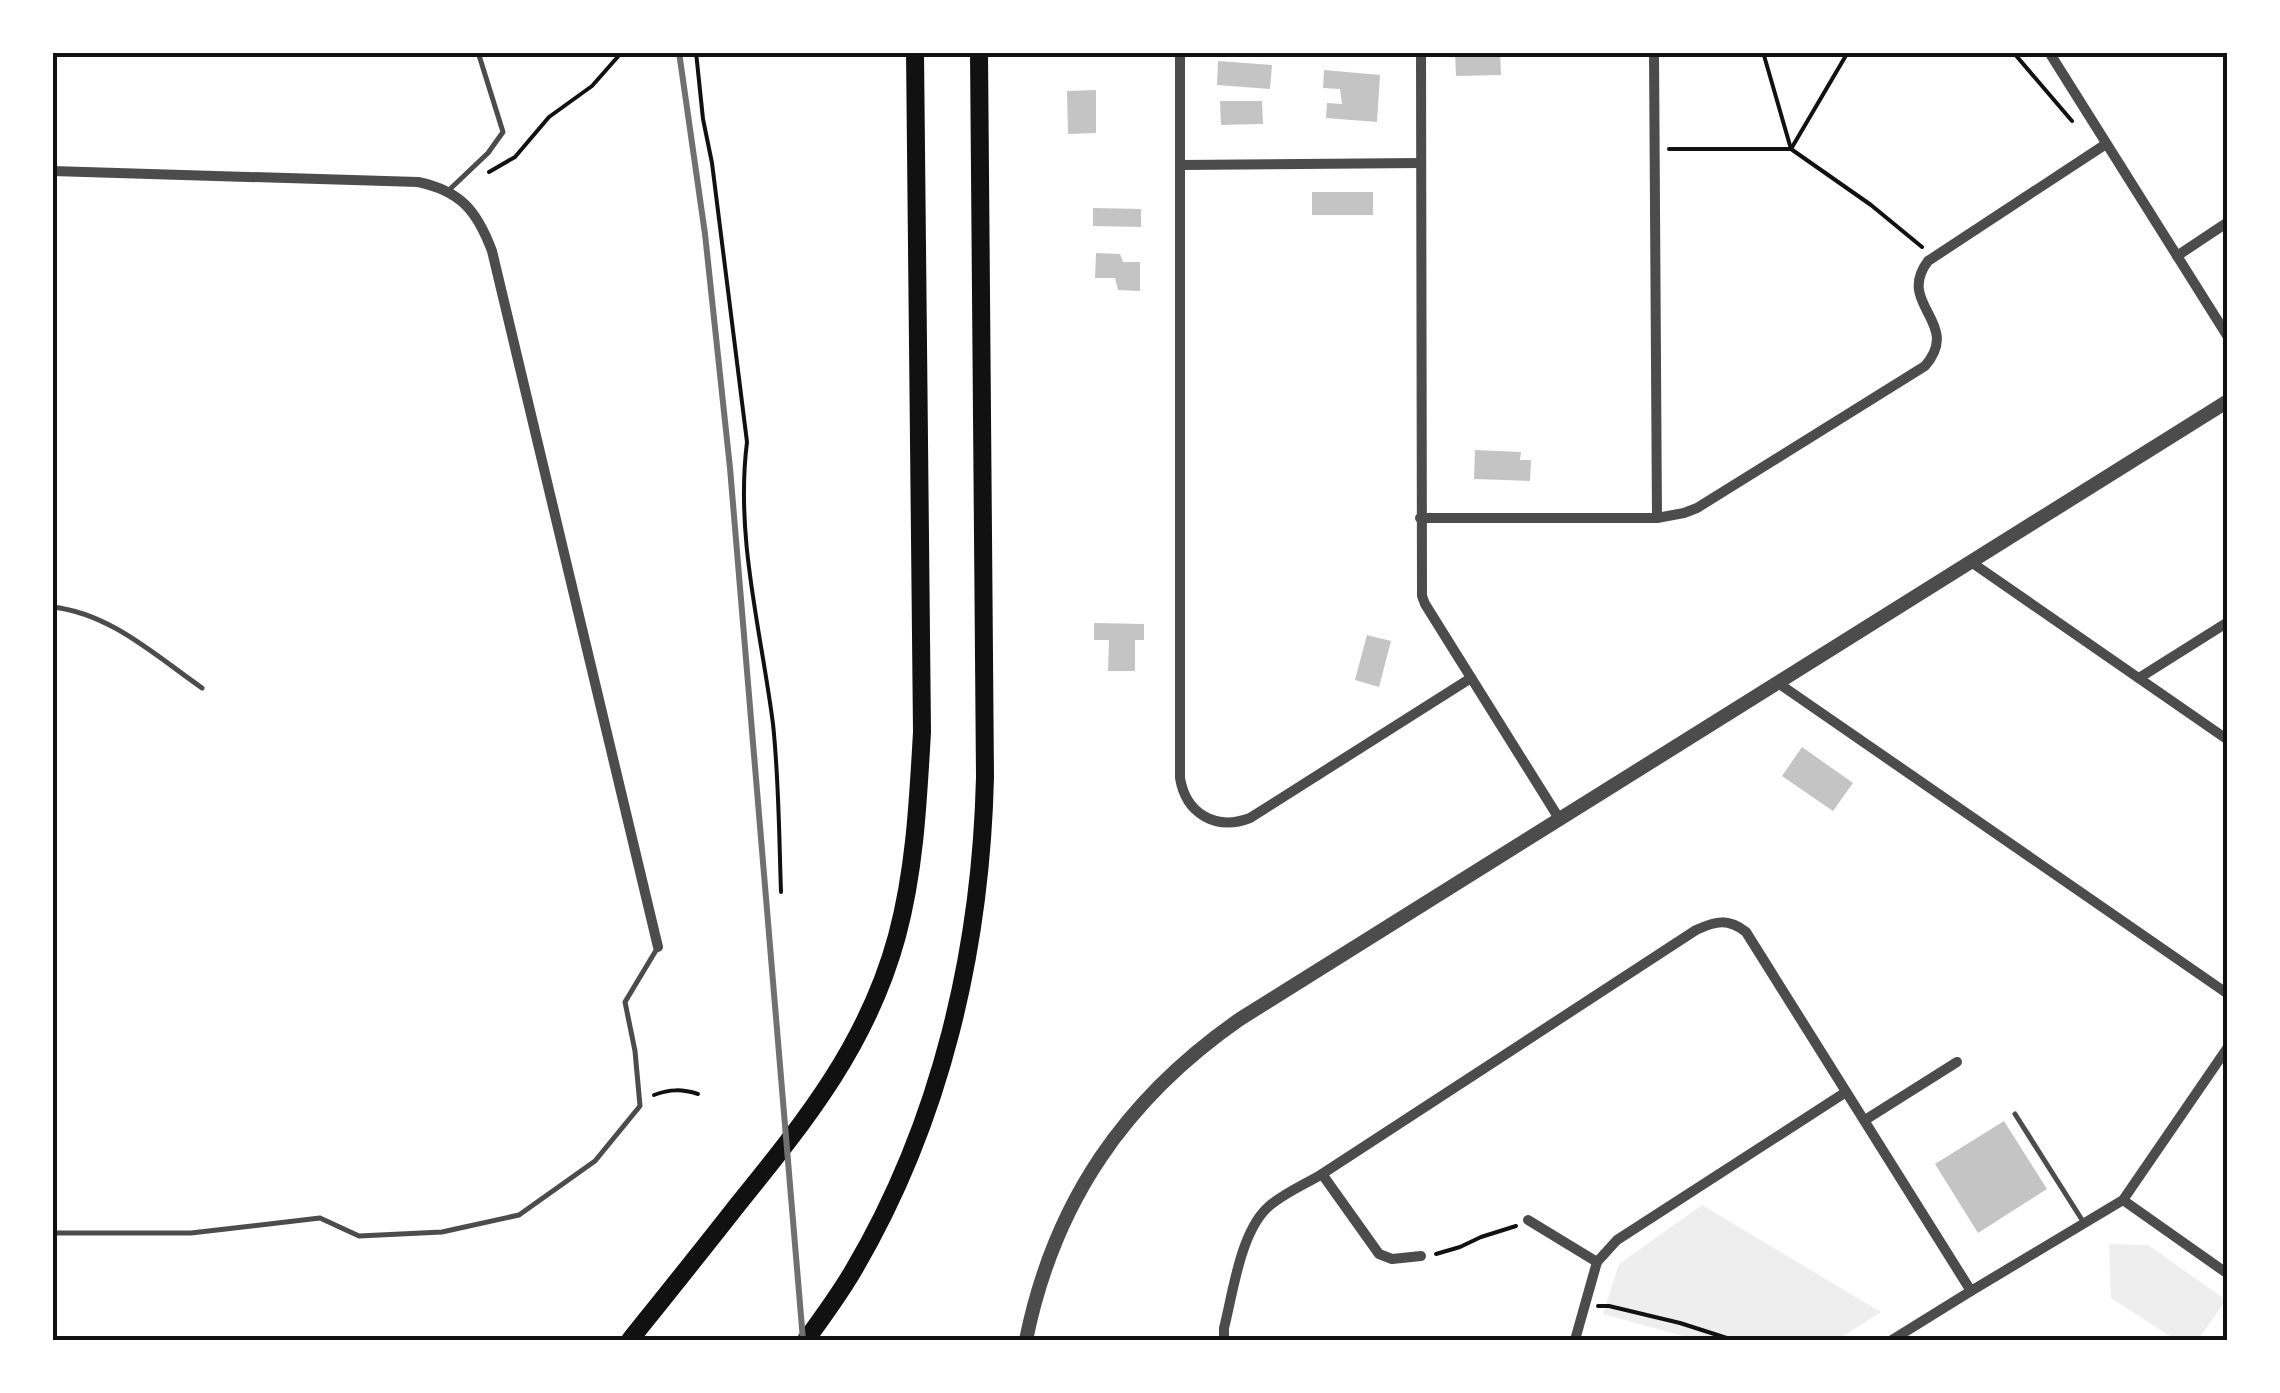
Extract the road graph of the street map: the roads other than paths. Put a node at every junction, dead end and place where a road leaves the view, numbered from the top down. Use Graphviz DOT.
graph roads {
  1 [pos="478,52"];
  2 [pos="915,52"];
  3 [pos="978,52"];
  4 [pos="1180,52"];
  5 [pos="1421,52"];
  6 [pos="1654,52"];
  7 [pos="2049,52"];
  8 [pos="2106,144"];
  9 [pos="1420,163"];
  10 [pos="1181,164"];
  11 [pos="52,171"];
  12 [pos="448,191"];
  13 [pos="2228,222"];
  14 [pos="2176,256"];
  15 [pos="2228,337"];
  16 [pos="2228,401"];
  17 [pos="1420,518"];
  18 [pos="1657,518"];
  19 [pos="1971,562"];
  20 [pos="52,607"];
  21 [pos="2228,622"];
  22 [pos="1471,678"];
  23 [pos="2139,678"];
  24 [pos="1778,684"];
  25 [pos="202,688"];
  26 [pos="2228,740"];
  27 [pos="1560,820"];
  28 [pos="658,948"];
  29 [pos="2228,994"];
  30 [pos="2228,1047"];
  31 [pos="1957,1062"];
  32 [pos="1846,1092"];
  33 [pos="2015,1114"];
  34 [pos="1865,1120"];
  35 [pos="1322,1174"];
  36 [pos="2123,1200"];
  37 [pos="1528,1220"];
  38 [pos="2084,1223"];
  39 [pos="52,1233"];
  40 [pos="1421,1256"];
  41 [pos="1597,1262"];
  42 [pos="2228,1274"];
  43 [pos="1970,1291"];
  44 [pos="630,1340"];
  45 [pos="806,1340"];
  46 [pos="1026,1340"];
  47 [pos="1224,1340"];
  48 [pos="1575,1340"];
  49 [pos="1892,1340"];
  1 -- 12 [label="lane"];
  2 -- 44 [label="main road"];
  3 -- 45 [label="main road"];
  4 -- 10 [label="street"];
  5 -- 9 [label="street"];
  6 -- 18 [label="street"];
  7 -- 8 [label="street"];
  8 -- 14 [label="street"];
  8 -- 18 [label="street"];
  9 -- 10 [label="street"];
  9 -- 17 [label="street"];
  10 -- 22 [label="street"];
  11 -- 12 [label="street"];
  12 -- 28 [label="street"];
  13 -- 14 [label="street"];
  14 -- 15 [label="street"];
  16 -- 19 [label="street"];
  17 -- 18 [label="street"];
  17 -- 22 [label="street"];
  19 -- 23 [label="street"];
  19 -- 24 [label="street"];
  20 -- 25 [label="lane"];
  21 -- 23 [label="street"];
  22 -- 27 [label="street"];
  23 -- 26 [label="street"];
  24 -- 27 [label="street"];
  24 -- 29 [label="street"];
  27 -- 46 [label="street"];
  28 -- 39 [label="lane"];
  30 -- 36 [label="street"];
  31 -- 34 [label="street"];
  32 -- 34 [label="street"];
  32 -- 35 [label="street"];
  32 -- 41 [label="street"];
  33 -- 38 [label="lane"];
  34 -- 43 [label="street"];
  35 -- 40 [label="street"];
  35 -- 47 [label="street"];
  36 -- 38 [label="street"];
  36 -- 42 [label="street"];
  37 -- 41 [label="street"];
  38 -- 43 [label="street"];
  41 -- 48 [label="street"];
  43 -- 49 [label="street"];
}
